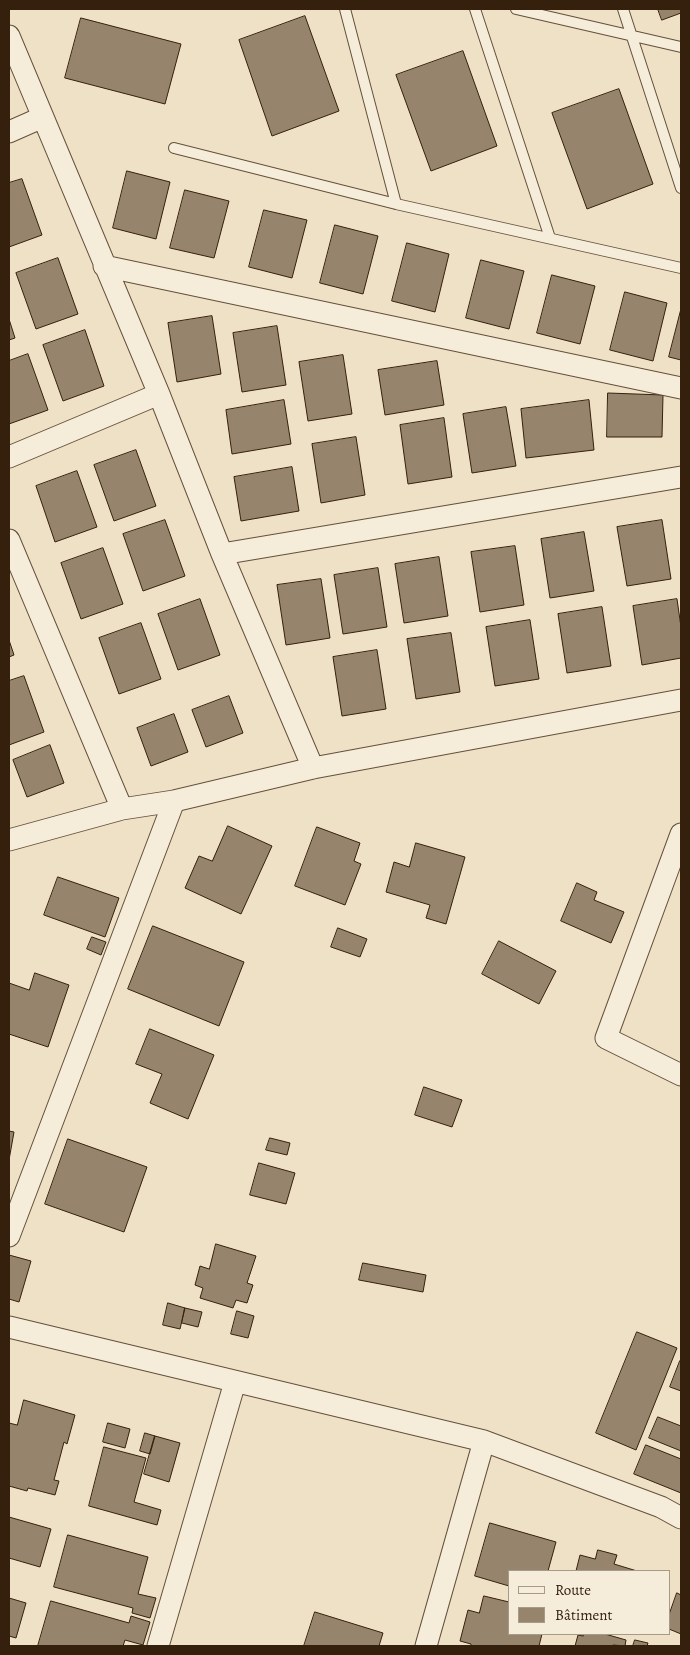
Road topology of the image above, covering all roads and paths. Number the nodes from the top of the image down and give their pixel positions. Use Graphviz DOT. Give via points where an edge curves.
graph roads {
  1 [pos="345,9"];
  2 [pos="476,9"];
  3 [pos="516,9"];
  4 [pos="623,9"];
  5 [pos="631,35"];
  6 [pos="9,36"];
  7 [pos="681,47"];
  8 [pos="43,118"];
  9 [pos="9,132"];
  10 [pos="174,148"];
  11 [pos="681,188"];
  12 [pos="396,204"];
  13 [pos="550,238"];
  14 [pos="104,266"];
  15 [pos="681,268"];
  16 [pos="681,388"];
  17 [pos="159,394"];
  18 [pos="9,457"];
  19 [pos="681,478"];
  20 [pos="9,540"];
  21 [pos="222,554"];
  22 [pos="681,700"];
  23 [pos="313,768"];
  24 [pos="174,801"];
  25 [pos="122,809"];
  26 [pos="681,834"];
  27 [pos="9,840"];
  28 [pos="681,1075"];
  29 [pos="9,1236"];
  30 [pos="9,1328"];
  31 [pos="235,1382"];
  32 [pos="484,1441"];
  33 [pos="681,1518"];
  34 [pos="158,1646"];
  35 [pos="426,1646"];
  1 -- 12 [label="lane"];
  2 -- 13 [label="lane"];
  3 -- 5 [label="lane"];
  4 -- 5 [label="lane"];
  5 -- 7 [label="lane"];
  5 -- 11 [label="lane"];
  6 -- 8 [label="street"];
  8 -- 9 [label="street"];
  8 -- 14 [label="street"];
  10 -- 12 [label="lane"];
  12 -- 13 [label="lane"];
  13 -- 15 [label="lane"];
  14 -- 16 [label="street"];
  14 -- 17 [label="street"];
  17 -- 18 [label="street"];
  17 -- 21 [label="street"];
  19 -- 21 [label="street"];
  20 -- 25 [label="street"];
  21 -- 23 [label="street"];
  22 -- 23 [label="street"];
  23 -- 24 [label="street"];
  24 -- 25 [label="street"];
  24 -- 29 [label="street"];
  25 -- 27 [label="street"];
  26 -- 28 [label="street" via="606,1038"];
  30 -- 31 [label="street"];
  31 -- 32 [label="street"];
  31 -- 34 [label="street"];
  32 -- 33 [label="street" via="661,1507"];
  32 -- 35 [label="street"];
}
